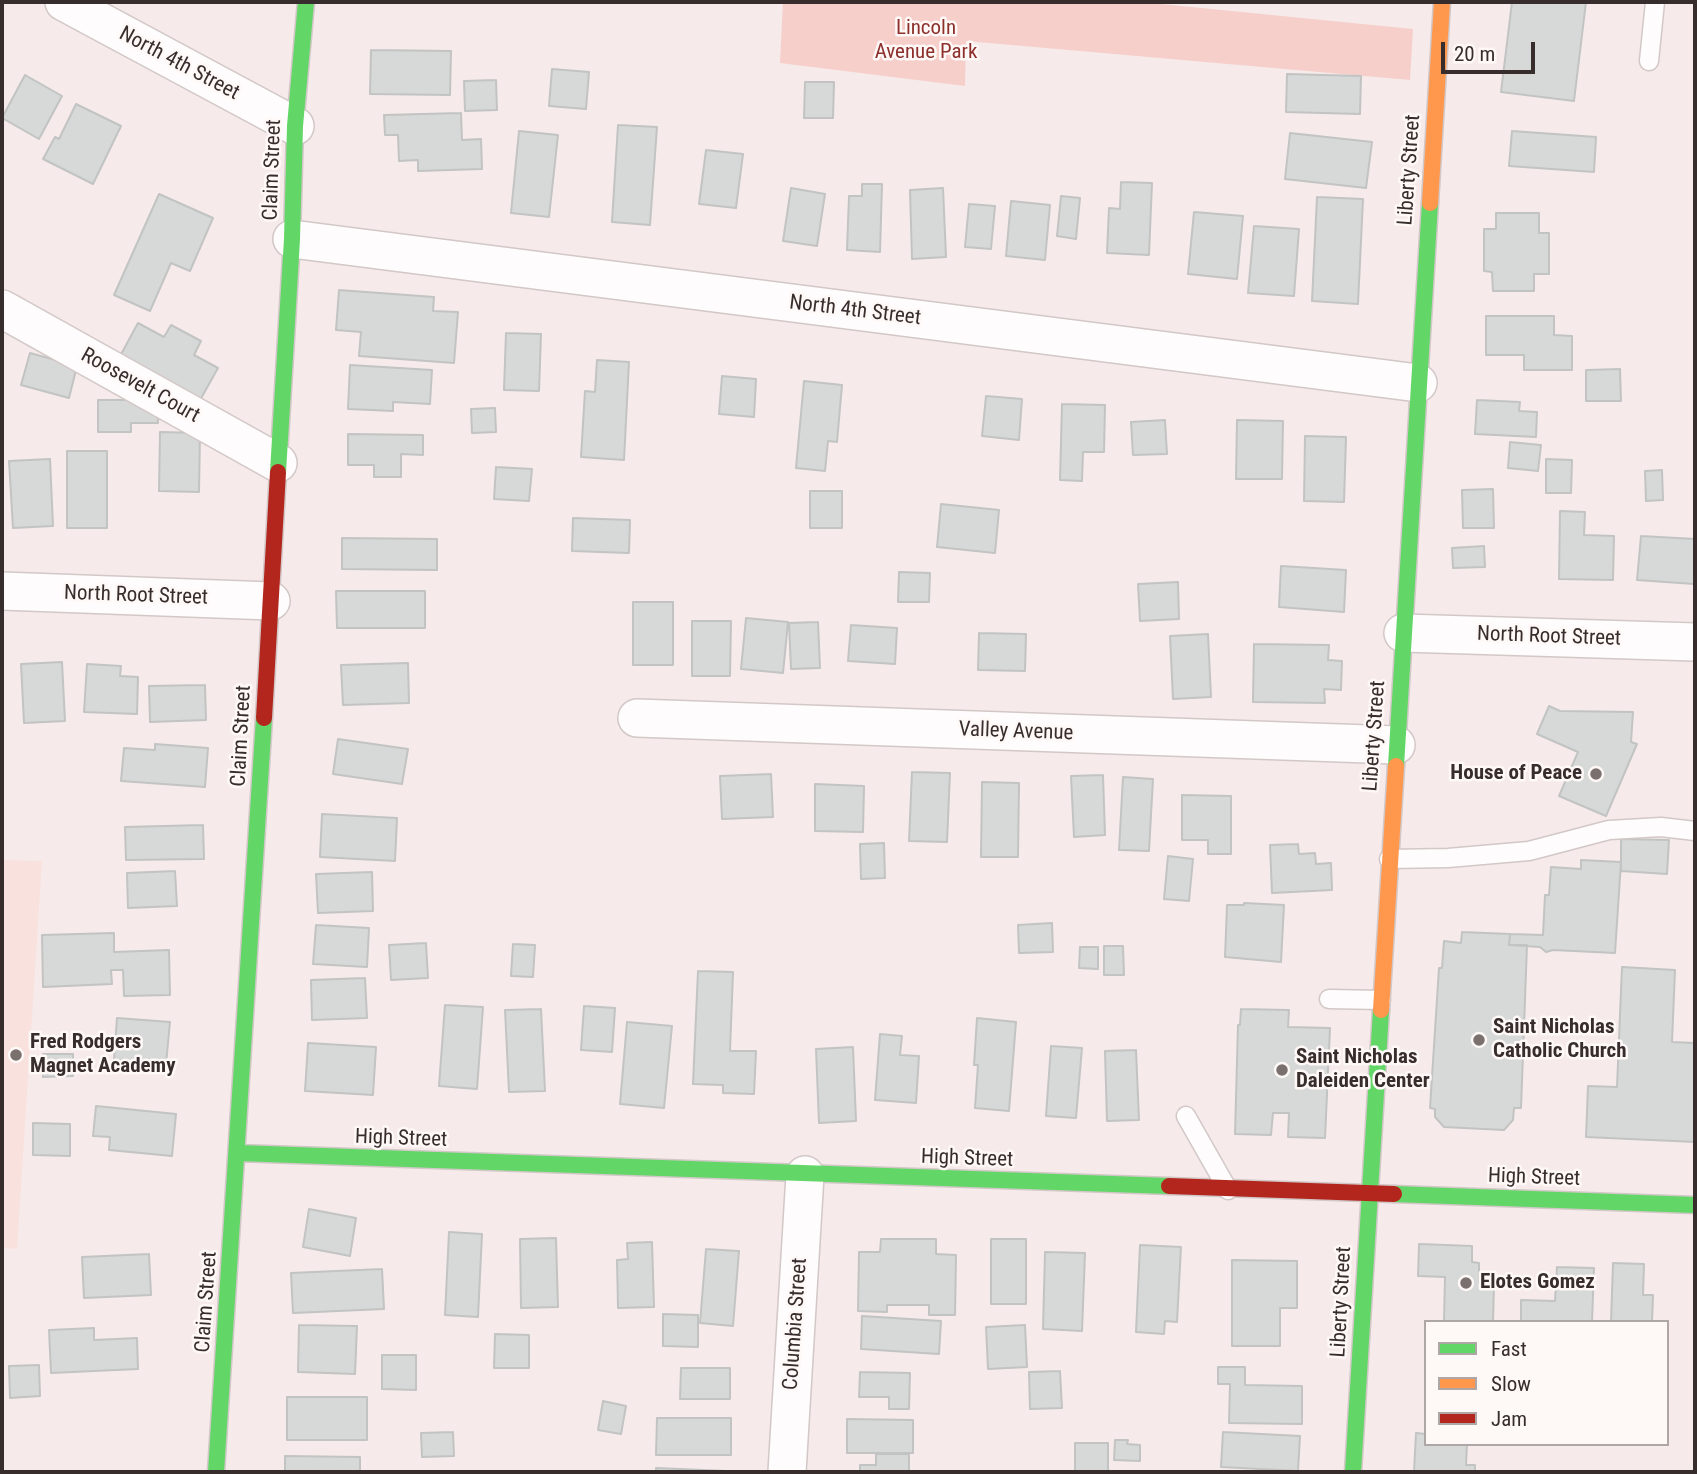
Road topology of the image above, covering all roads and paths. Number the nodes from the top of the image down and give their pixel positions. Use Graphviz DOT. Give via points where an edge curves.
graph roads {
  1 [pos="64,2"];
  2 [pos="306,2"];
  3 [pos="1442,2"];
  4 [pos="1655,2"];
  5 [pos="1650,61"];
  6 [pos="295,126"];
  7 [pos="292,239"];
  8 [pos="2,309"];
  9 [pos="1418,383"];
  10 [pos="278,463"];
  11 [pos="2,591"];
  12 [pos="271,601"];
  13 [pos="1403,633"];
  14 [pos="1695,642"];
  15 [pos="637,718"];
  16 [pos="1396,745"];
  17 [pos="1695,831"];
  18 [pos="1389,859"];
  19 [pos="1329,999"];
  20 [pos="1381,1000"];
  21 [pos="1186,1116"];
  22 [pos="238,1153"];
  23 [pos="805,1175"];
  24 [pos="1228,1190"];
  25 [pos="1370,1194"];
  26 [pos="1695,1205"];
  27 [pos="216,1472"];
  28 [pos="787,1472"];
  29 [pos="1353,1472"];
  1 -- 6 [label="street, North 4th Street"];
  2 -- 6 [label="street, Claim Street"];
  3 -- 9 [label="street, Liberty Street"];
  4 -- 5 [label="lane"];
  6 -- 7 [label="street, Claim Street"];
  7 -- 9 [label="street, North 4th Street"];
  7 -- 10 [label="street, Claim Street"];
  8 -- 10 [label="street, Roosevelt Court"];
  9 -- 13 [label="street, Liberty Street"];
  10 -- 12 [label="street, Claim Street"];
  11 -- 12 [label="street, North Root Street"];
  12 -- 22 [label="street, Claim Street"];
  13 -- 14 [label="street, North Root Street"];
  13 -- 16 [label="street, Liberty Street"];
  15 -- 16 [label="street, Valley Avenue"];
  16 -- 18 [label="street, Liberty Street"];
  17 -- 18 [label="lane" via="1661,827 1609,830 1528,851"];
  18 -- 20 [label="street, Liberty Street"];
  19 -- 20 [label="lane"];
  20 -- 25 [label="street, Liberty Street"];
  21 -- 24 [label="lane"];
  22 -- 23 [label="street, High Street"];
  22 -- 27 [label="street, Claim Street"];
  23 -- 24 [label="street, High Street"];
  23 -- 28 [label="street, Columbia Street"];
  24 -- 25 [label="street, High Street"];
  25 -- 26 [label="street, High Street"];
  25 -- 29 [label="street, Liberty Street"];
}
